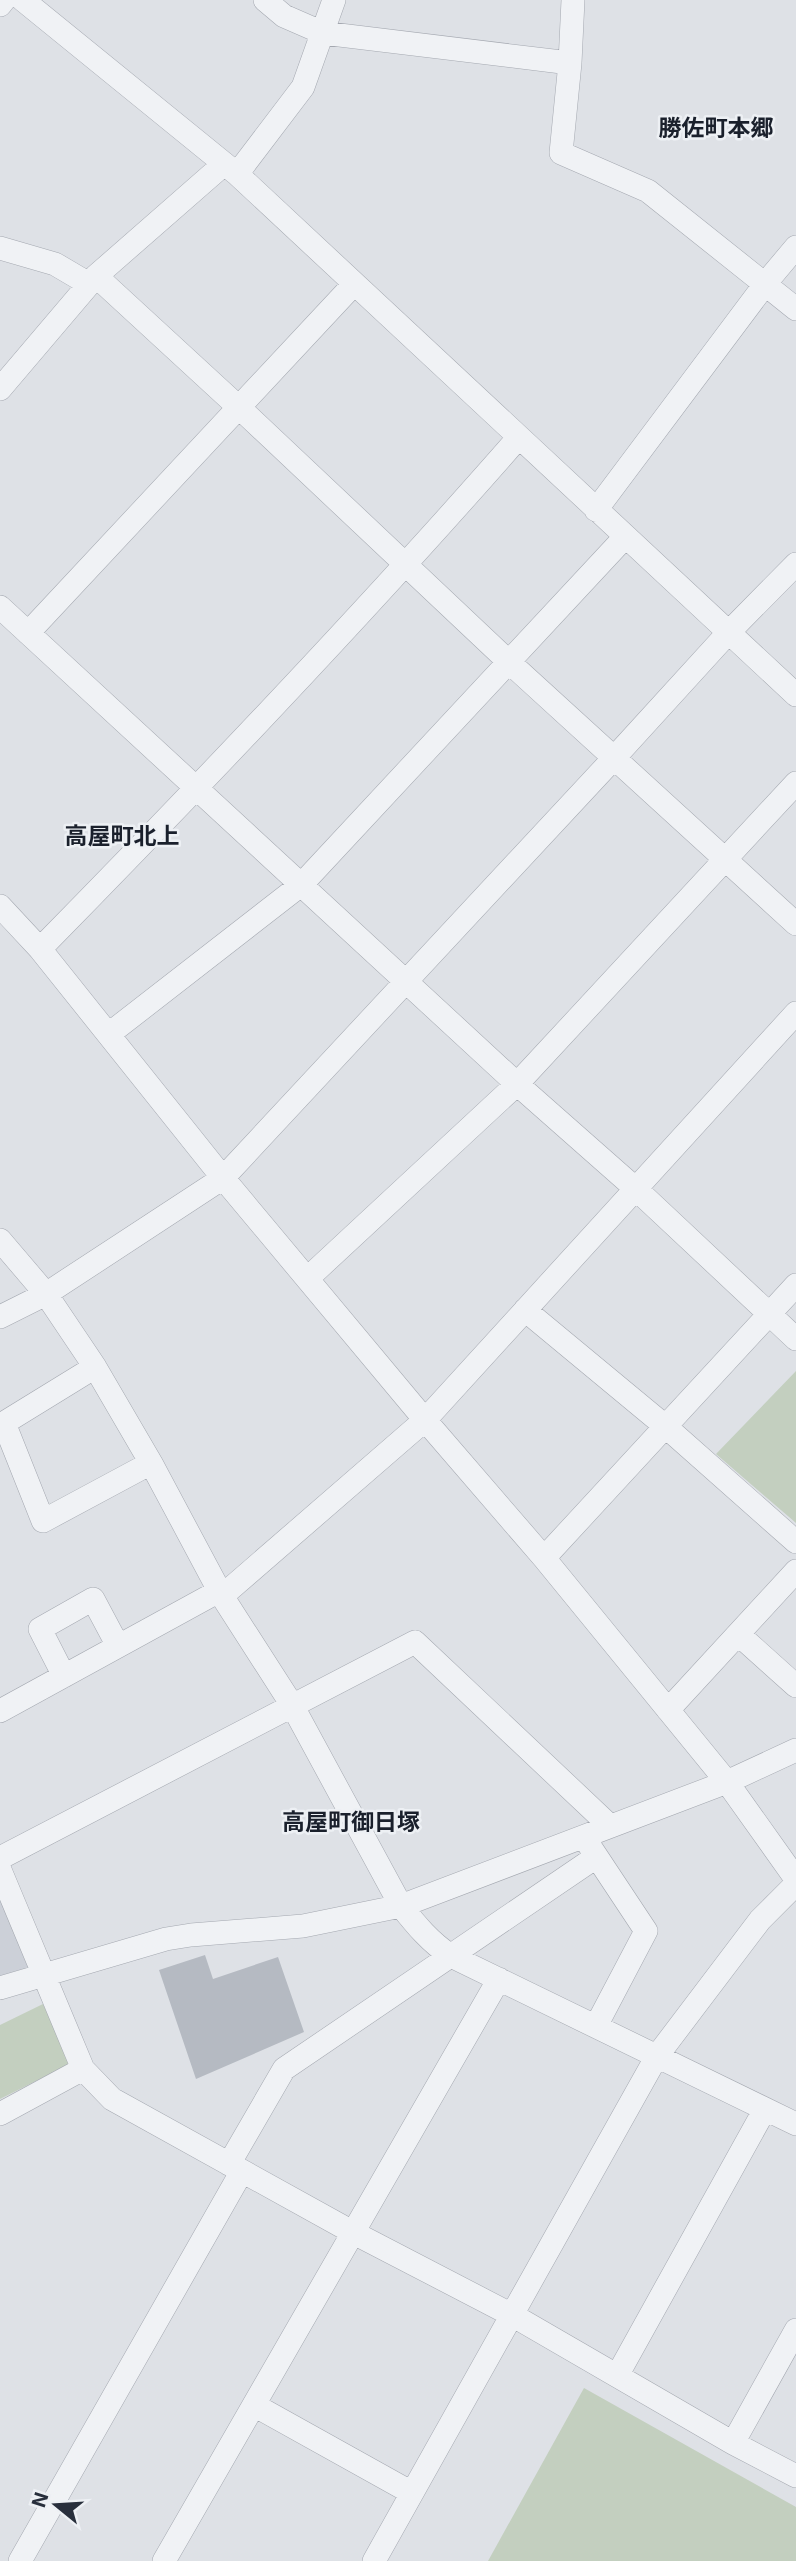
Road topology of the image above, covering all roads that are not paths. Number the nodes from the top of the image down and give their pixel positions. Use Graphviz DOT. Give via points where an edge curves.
graph roads {
  1 [pos="4,0"];
  2 [pos="23,0"];
  3 [pos="265,0"];
  4 [pos="334,0"];
  5 [pos="573,0"];
  6 [pos="0,5"];
  7 [pos="323,33"];
  8 [pos="570,63"];
  9 [pos="231,169"];
  10 [pos="796,247"];
  11 [pos="0,248"];
  12 [pos="92,280"];
  13 [pos="766,283"];
  14 [pos="354,284"];
  15 [pos="796,309"];
  16 [pos="0,389"];
  17 [pos="239,407"];
  18 [pos="519,437"];
  19 [pos="596,510"];
  20 [pos="625,537"];
  21 [pos="407,564"];
  22 [pos="796,564"];
  23 [pos="11,625"];
  24 [pos="728,633"];
  25 [pos="509,662"];
  26 [pos="796,695"];
  27 [pos="614,758"];
  28 [pos="796,783"];
  29 [pos="198,788"];
  30 [pos="726,858"];
  31 [pos="302,884"];
  32 [pos="0,906"];
  33 [pos="796,924"];
  34 [pos="40,949"];
  35 [pos="407,982"];
  36 [pos="796,1013"];
  37 [pos="109,1034"];
  38 [pos="517,1084"];
  39 [pos="223,1178"];
  40 [pos="636,1189"];
  41 [pos="0,1240"];
  42 [pos="308,1278"];
  43 [pos="796,1284"];
  44 [pos="46,1294"];
  45 [pos="525,1310"];
  46 [pos="769,1314"];
  47 [pos="0,1317"];
  48 [pos="796,1339"];
  49 [pos="95,1367"];
  50 [pos="425,1420"];
  51 [pos="665,1426"];
  52 [pos="151,1463"];
  53 [pos="796,1542"];
  54 [pos="544,1558"];
  55 [pos="796,1571"];
  56 [pos="220,1594"];
  57 [pos="738,1634"];
  58 [pos="118,1646"];
  59 [pos="64,1676"];
  60 [pos="796,1686"];
  61 [pos="292,1705"];
  62 [pos="668,1710"];
  63 [pos="0,1711"];
  64 [pos="796,1750"];
  65 [pos="727,1782"];
  66 [pos="610,1826"];
  67 [pos="583,1837"];
  68 [pos="596,1857"];
  69 [pos="0,1858"];
  70 [pos="0,1871"];
  71 [pos="796,1879"];
  72 [pos="796,1884"];
  73 [pos="401,1906"];
  74 [pos="451,1956"];
  75 [pos="44,1974"];
  76 [pos="499,1979"];
  77 [pos="0,1988"];
  78 [pos="596,2026"];
  79 [pos="657,2056"];
  80 [pos="83,2069"];
  81 [pos="765,2109"];
  82 [pos="0,2113"];
  83 [pos="796,2124"];
  84 [pos="235,2167"];
  85 [pos="354,2232"];
  86 [pos="512,2315"];
  87 [pos="796,2330"];
  88 [pos="618,2374"];
  89 [pos="254,2405"];
  90 [pos="733,2443"];
  91 [pos="796,2476"];
  92 [pos="412,2493"];
  93 [pos="20,2561"];
  94 [pos="164,2561"];
  95 [pos="374,2561"];
  1 -- 6 [label="street"];
  2 -- 9 [label="street"];
  3 -- 7 [label="street" via="285,16"];
  4 -- 7 [label="street"];
  5 -- 8 [label="street"];
  7 -- 8 [label="street"];
  7 -- 9 [label="street" via="303,88"];
  8 -- 13 [label="street" via="561,153 648,191"];
  9 -- 12 [label="street"];
  9 -- 14 [label="street"];
  10 -- 13 [label="street"];
  11 -- 12 [label="street" via="32,255"];
  12 -- 16 [label="street"];
  12 -- 17 [label="street"];
  13 -- 15 [label="street"];
  13 -- 19 [label="street"];
  14 -- 17 [label="street"];
  14 -- 18 [label="street"];
  17 -- 21 [label="street"];
  17 -- 23 [label="street"];
  18 -- 19 [label="street"];
  18 -- 21 [label="street"];
  19 -- 20 [label="street"];
  20 -- 24 [label="street"];
  20 -- 25 [label="street"];
  21 -- 25 [label="street"];
  21 -- 29 [label="street"];
  22 -- 24 [label="street"];
  23 -- 29 [label="street"];
  24 -- 26 [label="street"];
  24 -- 27 [label="street"];
  25 -- 27 [label="street"];
  25 -- 31 [label="street"];
  27 -- 30 [label="street"];
  27 -- 35 [label="street"];
  28 -- 30 [label="street"];
  29 -- 31 [label="street"];
  29 -- 34 [label="street"];
  30 -- 33 [label="street"];
  30 -- 38 [label="street"];
  31 -- 35 [label="street"];
  31 -- 37 [label="street"];
  32 -- 34 [label="street"];
  34 -- 37 [label="street"];
  35 -- 38 [label="street"];
  35 -- 39 [label="street"];
  36 -- 40 [label="street"];
  37 -- 39 [label="street"];
  38 -- 40 [label="street"];
  38 -- 42 [label="street"];
  39 -- 42 [label="street"];
  39 -- 44 [label="street"];
  40 -- 45 [label="street"];
  40 -- 46 [label="street"];
  41 -- 44 [label="street"];
  42 -- 50 [label="street"];
  43 -- 46 [label="street"];
  44 -- 47 [label="street"];
  44 -- 49 [label="street"];
  45 -- 50 [label="street"];
  45 -- 51 [label="street"];
  46 -- 48 [label="street"];
  46 -- 51 [label="street"];
  49 -- 52 [label="street"];
  49 -- 52 [label="street" via="4,1423 43,1521"];
  50 -- 54 [label="street"];
  50 -- 56 [label="street"];
  51 -- 53 [label="street"];
  51 -- 54 [label="street"];
  52 -- 56 [label="street"];
  54 -- 62 [label="street"];
  55 -- 57 [label="street"];
  56 -- 58 [label="street"];
  56 -- 61 [label="street"];
  57 -- 60 [label="street"];
  57 -- 62 [label="street"];
  58 -- 59 [label="street"];
  58 -- 59 [label="street" via="93,1599 40,1629"];
  59 -- 63 [label="street"];
  61 -- 66 [label="street" via="415,1642"];
  61 -- 69 [label="street"];
  61 -- 73 [label="street"];
  62 -- 65 [label="street"];
  64 -- 65 [label="street"];
  65 -- 66 [label="street"];
  65 -- 71 [label="street"];
  66 -- 67 [label="street"];
  67 -- 68 [label="street"];
  67 -- 73 [label="street"];
  68 -- 74 [label="street"];
  68 -- 78 [label="street" via="646,1931"];
  70 -- 75 [label="street"];
  72 -- 79 [label="street" via="737,1948"];
  73 -- 74 [label="street" via="435,1945"];
  73 -- 75 [label="street" via="303,1927 191,1935"];
  74 -- 76 [label="street"];
  74 -- 84 [label="street" via="284,2069"];
  75 -- 77 [label="street"];
  75 -- 80 [label="street"];
  76 -- 78 [label="street"];
  76 -- 85 [label="street"];
  78 -- 79 [label="street"];
  79 -- 81 [label="street"];
  79 -- 86 [label="street"];
  80 -- 82 [label="street"];
  80 -- 84 [label="street" via="112,2099"];
  81 -- 83 [label="street"];
  81 -- 88 [label="street"];
  84 -- 85 [label="street"];
  84 -- 93 [label="street"];
  85 -- 86 [label="street"];
  85 -- 89 [label="street"];
  86 -- 88 [label="street"];
  86 -- 92 [label="street"];
  87 -- 90 [label="street"];
  88 -- 90 [label="street"];
  89 -- 92 [label="street"];
  89 -- 94 [label="street"];
  90 -- 91 [label="street"];
  92 -- 95 [label="street"];
}
